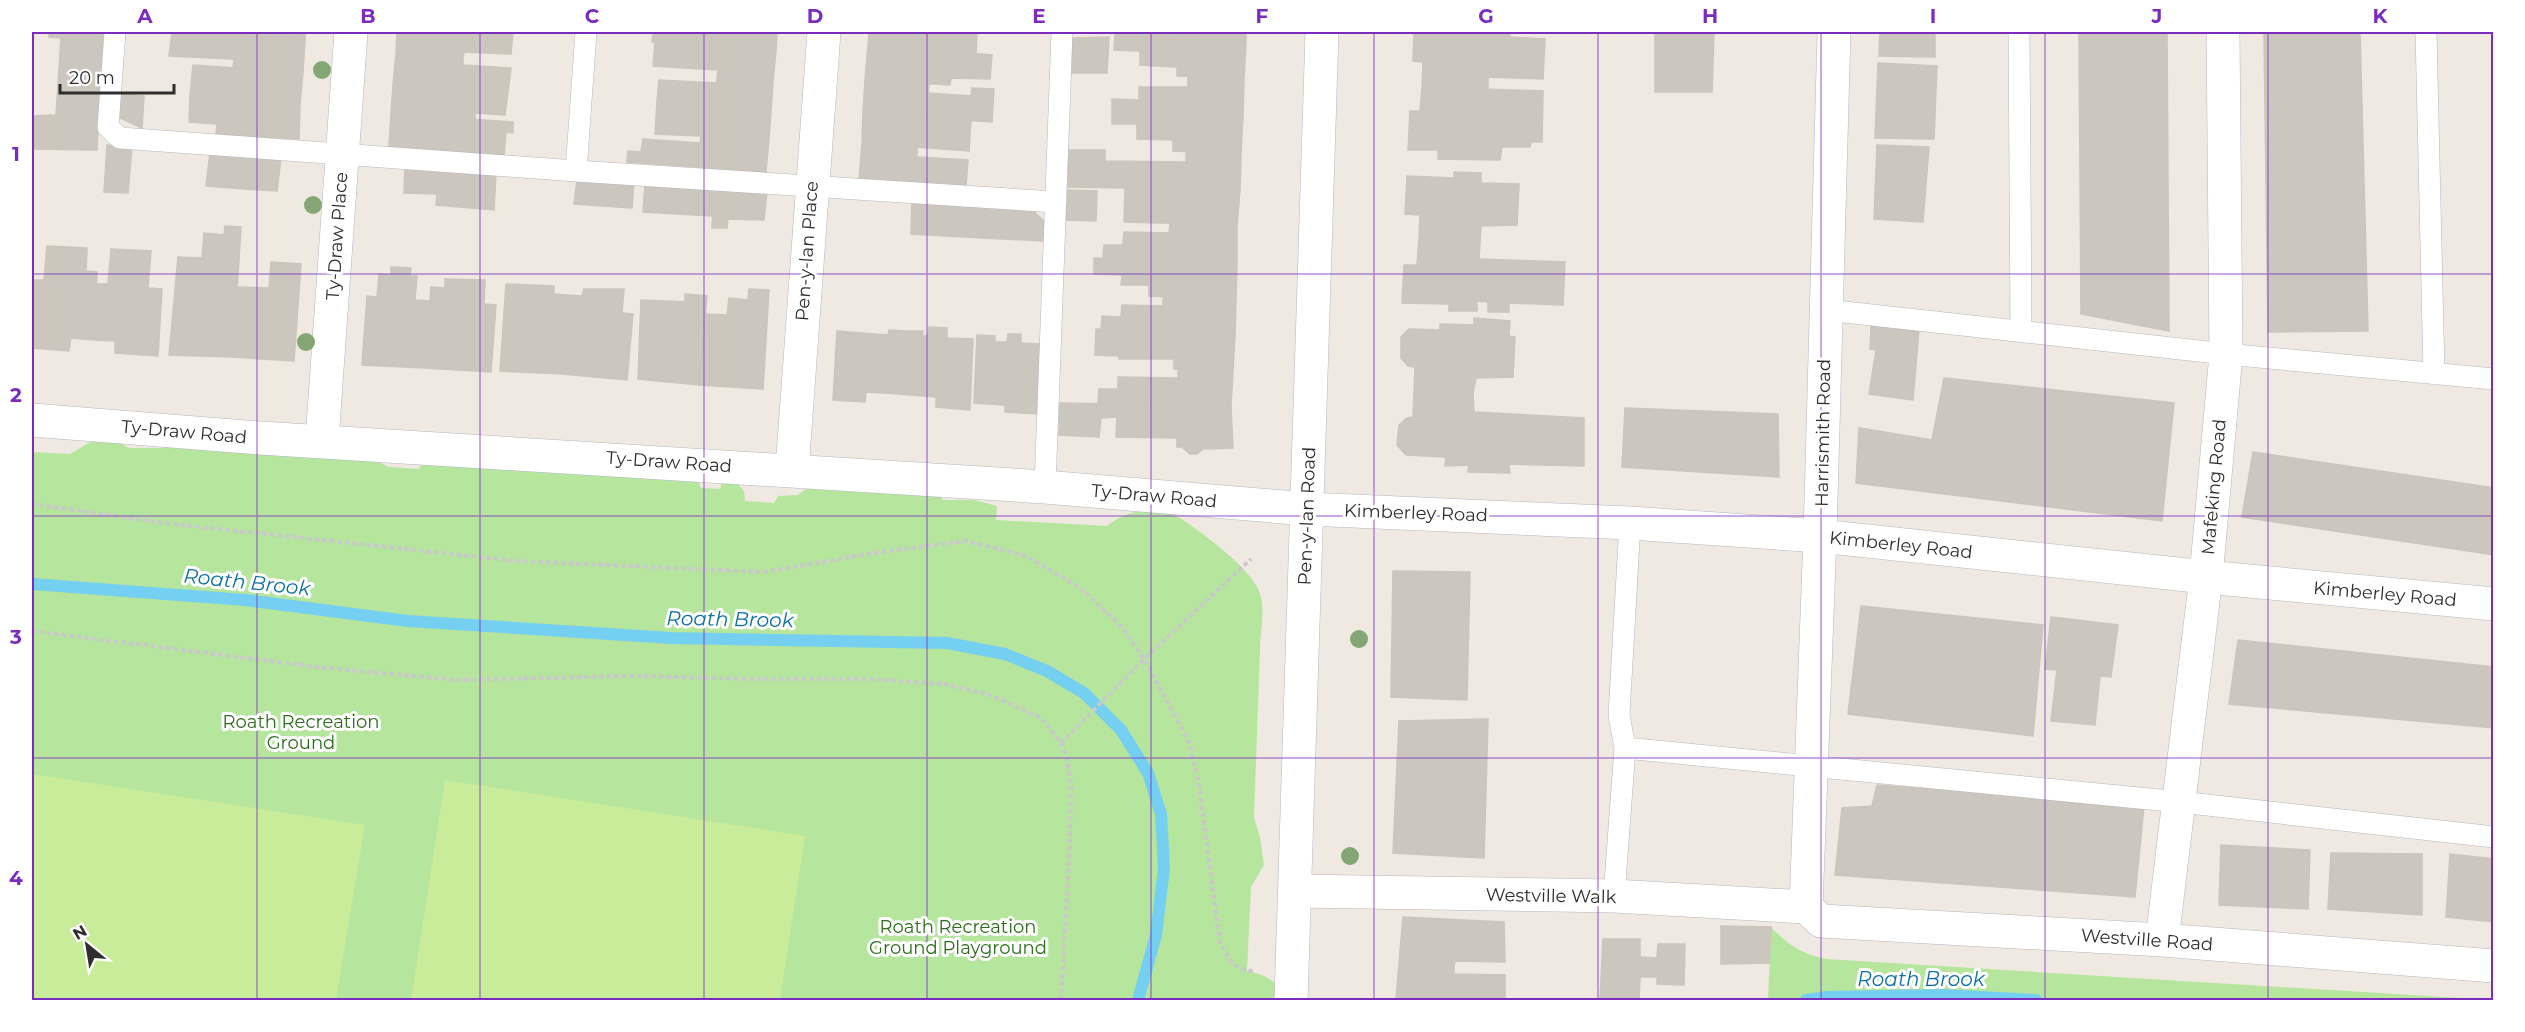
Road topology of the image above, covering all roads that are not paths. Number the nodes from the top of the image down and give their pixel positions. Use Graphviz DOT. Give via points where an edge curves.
graph roads {
  1 [pos="115,32"];
  2 [pos="351,32"];
  3 [pos="586,32"];
  4 [pos="824,32"];
  5 [pos="1062,32"];
  6 [pos="1322,32"];
  7 [pos="1834,32"];
  8 [pos="2019,32"];
  9 [pos="2223,32"];
  10 [pos="2426,32"];
  11 [pos="343,153"];
  12 [pos="576,171"];
  13 [pos="812,185"];
  14 [pos="1056,202"];
  15 [pos="1826,310"];
  16 [pos="2021,330"];
  17 [pos="2226,354"];
  18 [pos="2434,374"];
  19 [pos="2493,379"];
  20 [pos="32,420"];
  21 [pos="322,441"];
  22 [pos="792,470"];
  23 [pos="1045,487"];
  24 [pos="1307,508"];
  25 [pos="1630,523"];
  26 [pos="1820,536"];
  27 [pos="2206,577"];
  28 [pos="2493,604"];
  29 [pos="1625,748"];
  30 [pos="1812,765"];
  31 [pos="2180,802"];
  32 [pos="2493,837"];
  33 [pos="1295,891"];
  34 [pos="1614,896"];
  35 [pos="1806,907"];
  36 [pos="2162,940"];
  37 [pos="2493,966"];
  38 [pos="1292,1000"];
  1 -- 11 [label="lane" via="108,127 120,138"];
  2 -- 11 [label="street, Ty-Draw Place"];
  3 -- 12 [label="lane"];
  4 -- 13 [label="street, Pen-y-lan Place"];
  5 -- 14 [label="lane"];
  6 -- 24 [label="street, Pen-y-lan Road"];
  7 -- 15 [label="street, Harrismith Road"];
  8 -- 16 [label="lane"];
  9 -- 17 [label="street, Mafeking Road"];
  10 -- 18 [label="lane"];
  11 -- 12 [label="lane"];
  11 -- 21 [label="street, Ty-Draw Place"];
  12 -- 13 [label="lane"];
  13 -- 14 [label="lane"];
  13 -- 22 [label="street, Pen-y-lan Place"];
  14 -- 23 [label="lane"];
  15 -- 16 [label="lane"];
  15 -- 26 [label="street, Harrismith Road"];
  16 -- 17 [label="lane"];
  17 -- 18 [label="lane"];
  17 -- 27 [label="street, Mafeking Road"];
  18 -- 19 [label="lane"];
  20 -- 21 [label="street, Ty-Draw Road"];
  21 -- 22 [label="street, Ty-Draw Road"];
  22 -- 23 [label="street, Ty-Draw Road"];
  23 -- 24 [label="street, Ty-Draw Road"];
  24 -- 25 [label="street, Kimberley Road"];
  24 -- 33 [label="street, Pen-y-lan Road"];
  25 -- 26 [label="street, Kimberley Road"];
  25 -- 29 [label="lane" via="1619,715"];
  26 -- 27 [label="street, Kimberley Road"];
  26 -- 30 [label="street, Harrismith Road"];
  27 -- 28 [label="street, Kimberley Road"];
  27 -- 31 [label="street, Mafeking Road"];
  29 -- 30 [label="lane"];
  29 -- 34 [label="lane"];
  30 -- 31 [label="lane"];
  30 -- 35 [label="street, Harrismith Road"];
  31 -- 32 [label="lane"];
  31 -- 36 [label="street, Mafeking Road"];
  33 -- 34 [label="street, Westville Walk"];
  33 -- 38 [label="street, Pen-y-lan Road"];
  34 -- 35 [label="street, Westville Walk"];
  35 -- 36 [label="street, Westville Road" via="1821,921"];
  36 -- 37 [label="street, Westville Road"];
}
